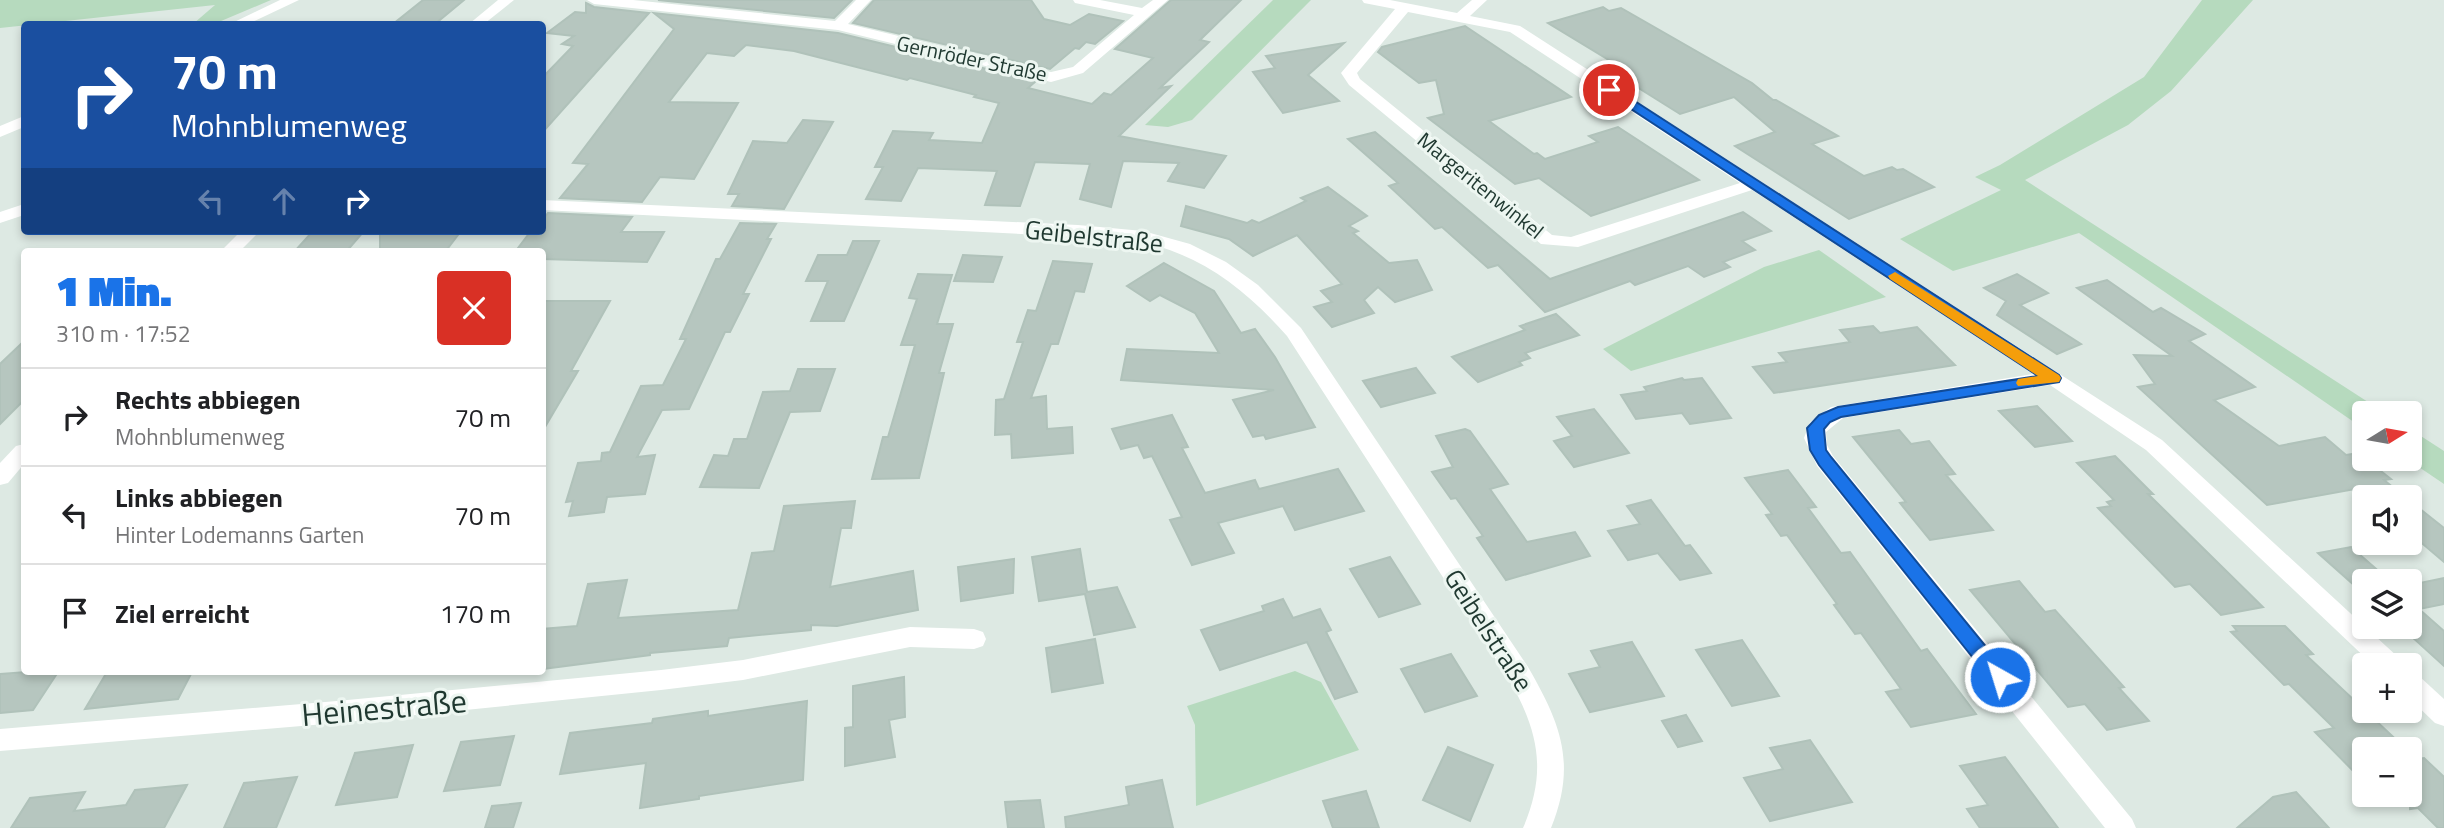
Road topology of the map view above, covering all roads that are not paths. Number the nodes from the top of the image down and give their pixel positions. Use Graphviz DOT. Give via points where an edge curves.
graph roads {
  1 [pos="292,0"];
  2 [pos="507,0"];
  3 [pos="594,0"];
  4 [pos="864,0"];
  5 [pos="1080,0"];
  6 [pos="1160,0"];
  7 [pos="1369,0"];
  8 [pos="1480,0"];
  9 [pos="1405,7"];
  10 [pos="1144,13"];
  11 [pos="1461,17"];
  12 [pos="244,21"];
  13 [pos="480,21"];
  14 [pos="838,26"];
  15 [pos="21,122"];
  16 [pos="0,132"];
  17 [pos="1754,184"];
  18 [pos="546,205"];
  19 [pos="21,210"];
  20 [pos="0,218"];
  21 [pos="247,235"];
  22 [pos="233,248"];
  23 [pos="2053,378"];
  24 [pos="21,454"];
  25 [pos="0,477"];
  26 [pos="974,639"];
  27 [pos="2377,653"];
  28 [pos="2422,694"];
  29 [pos="2444,715"];
  30 [pos="0,740"];
  31 [pos="1537,828"];
  32 [pos="2122,828"];
  1 -- 12 [label="street"];
  2 -- 13 [label="street"];
  3 -- 14 [label="street, Gernröder Straße"];
  4 -- 14 [label="street"];
  5 -- 10 [label="street"];
  6 -- 10 [label="street, Gernröder Straße"];
  7 -- 9 [label="street"];
  8 -- 11 [label="street"];
  9 -- 11 [label="street"];
  9 -- 17 [label="street, Margeritenwinkel" via="1349,73 1354,82 1547,240 1572,243"];
  10 -- 14 [label="street, Gernröder Straße" via="1078,70 1051,77"];
  11 -- 17 [label="street" via="1516,29"];
  15 -- 16 [label="street"];
  17 -- 23 [label="street"];
  18 -- 31 [label="street, Geibelstraße" via="1078,230 1163,241 1198,254 1242,280 1270,303 1294,332 1541,713 1549,748 1549,799"];
  19 -- 20 [label="street"];
  21 -- 22 [label="street"];
  23 -- 27 [label="street" via="2154,445"];
  23 -- 32 [label="street" via="1838,412 1824,418 1815,428 1814,438 1825,461"];
  24 -- 25 [label="street"];
  26 -- 30 [label="street, Heinestraße" via="910,637 743,670 648,681"];
  28 -- 29 [label="street"];
}
